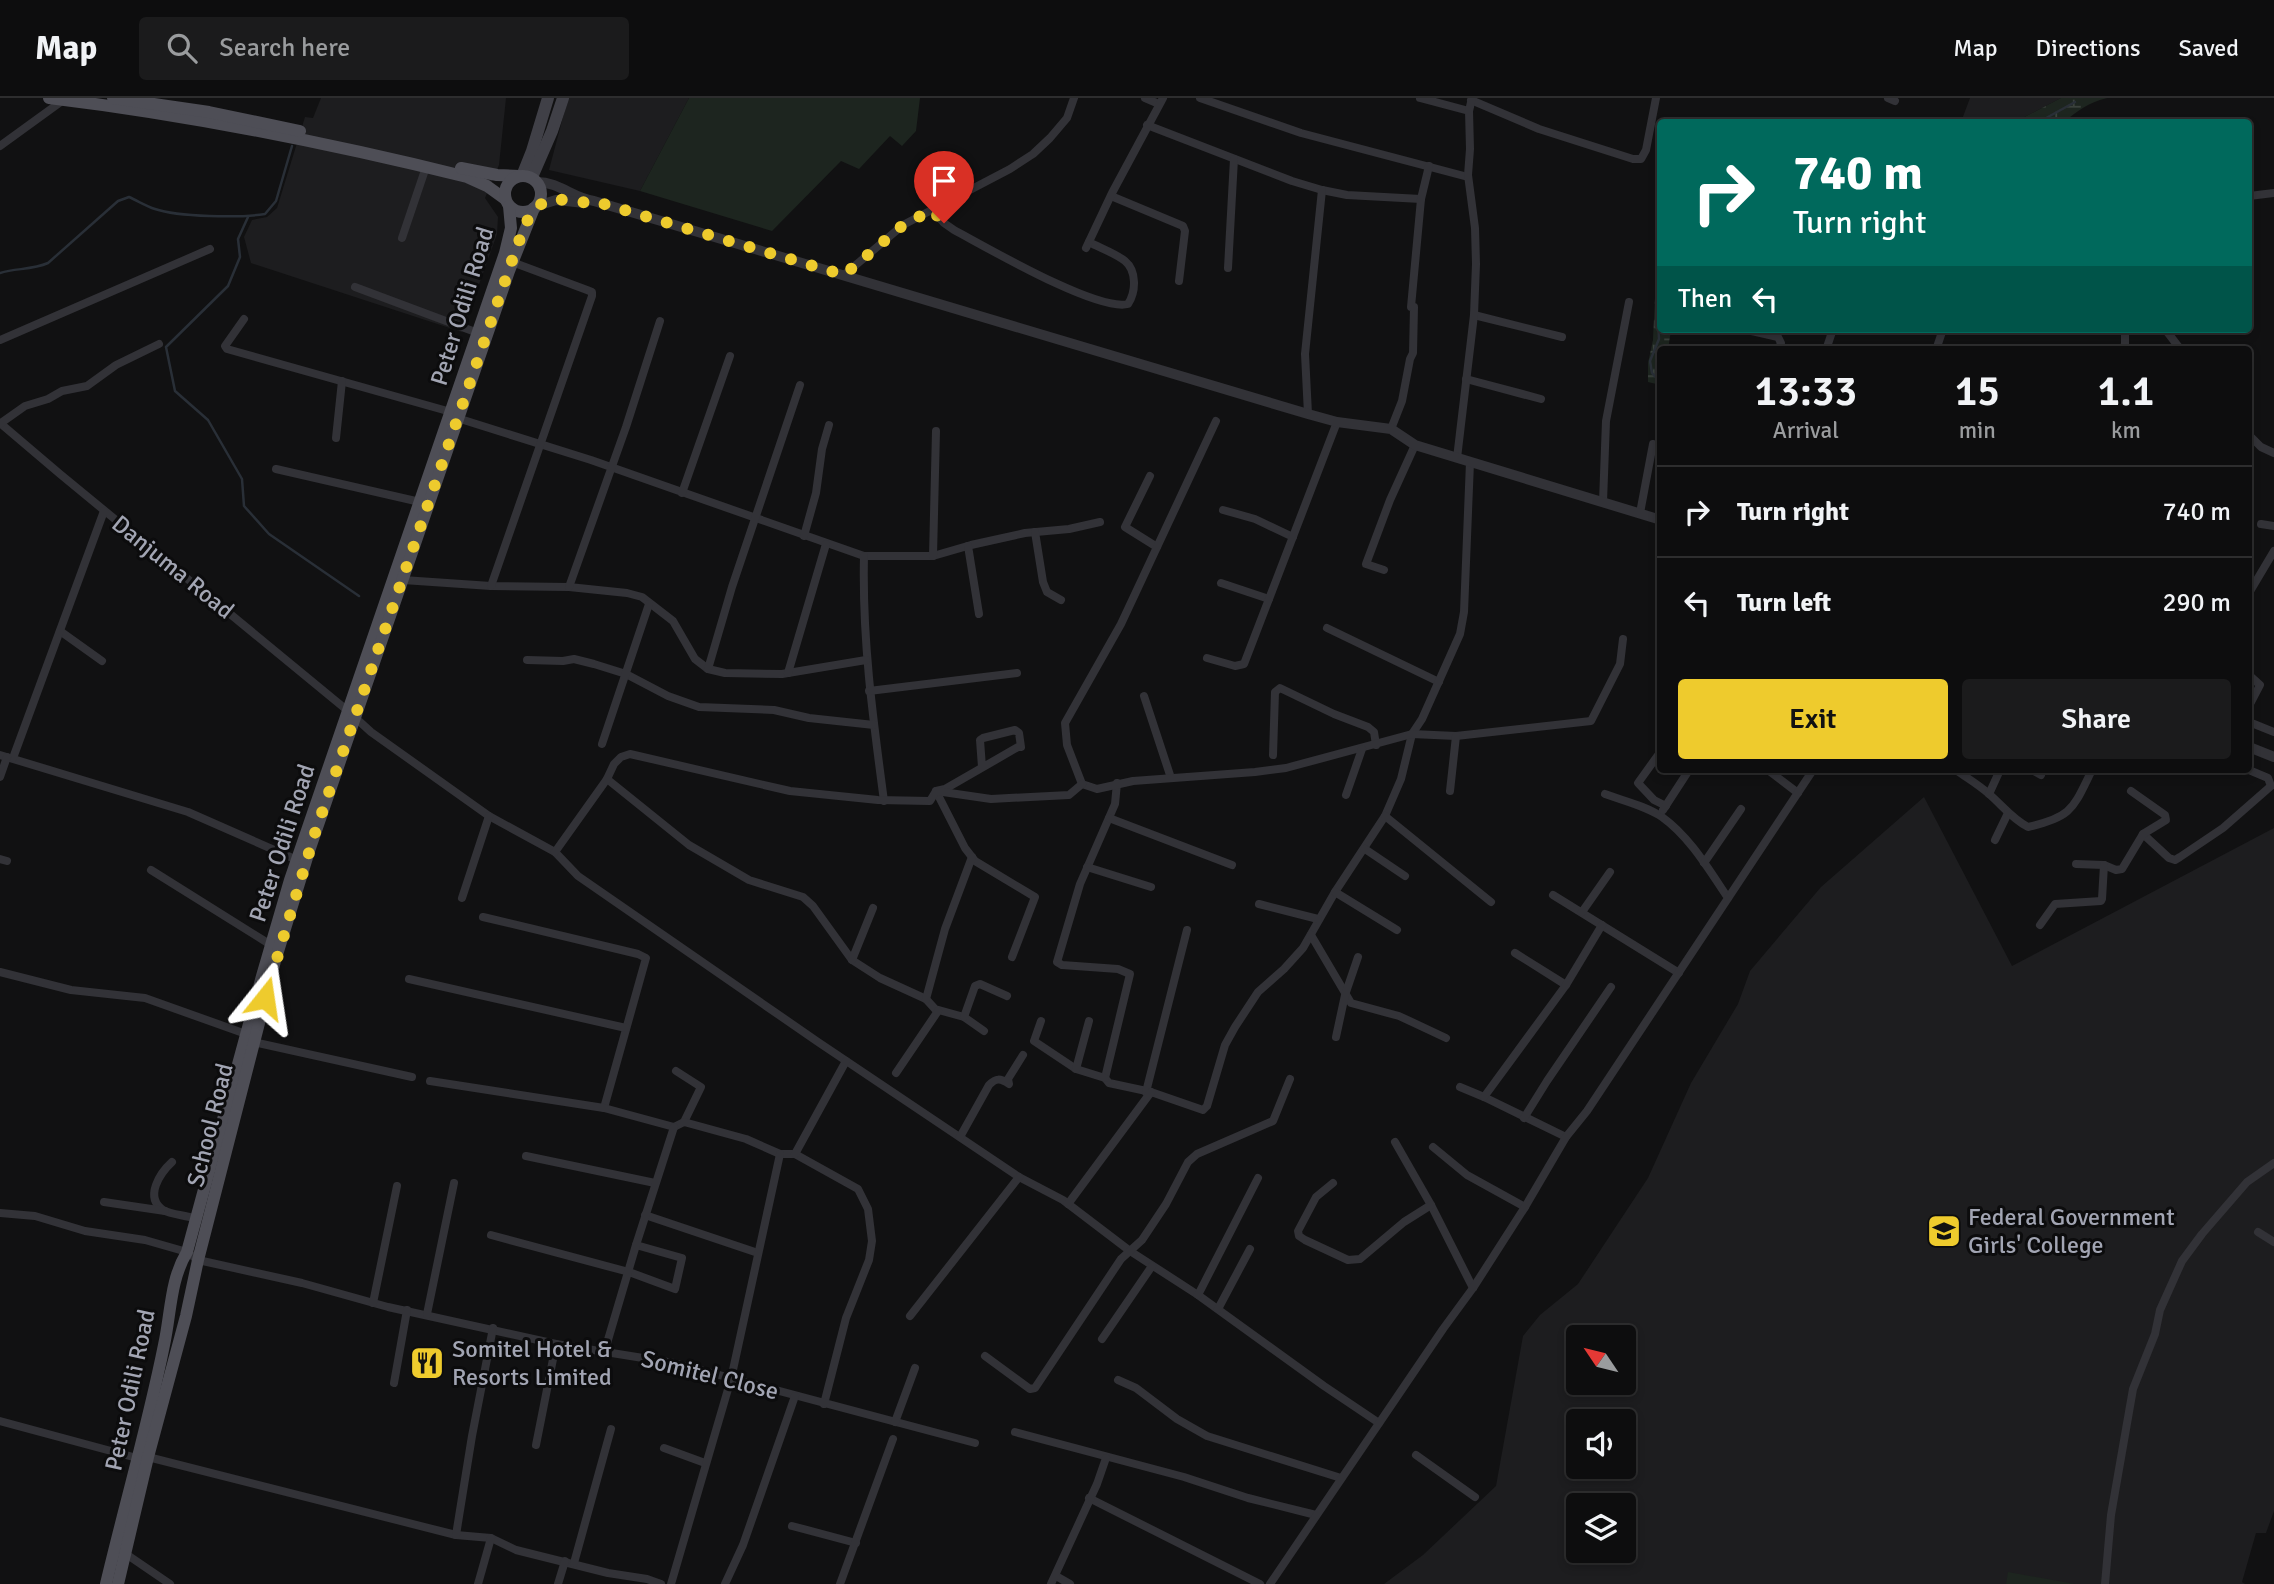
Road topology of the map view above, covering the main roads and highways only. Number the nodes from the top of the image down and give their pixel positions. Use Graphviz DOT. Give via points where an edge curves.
graph roads {
  1 [pos="49,98"];
  2 [pos="113,98"];
  3 [pos="548,98"];
  4 [pos="563,98"];
  5 [pos="64,99"];
  6 [pos="527,178"];
  7 [pos="507,203"];
  8 [pos="536,207"];
  9 [pos="453,415"];
  10 [pos="352,714"];
  11 [pos="249,1038"];
  12 [pos="192,1256"];
  13 [pos="142,1458"];
  14 [pos="106,1584"];
  15 [pos="118,1584"];
  1 -- 5 [label="main road, Peter Odili Road"];
  2 -- 6 [label="main road" via="257,122 484,174"];
  3 -- 6 [label="main road"];
  4 -- 6 [label="main road" via="552,131"];
  5 -- 7 [label="main road, Peter Odili Road" via="305,140 426,167 479,181"];
  6 -- 7 [label="main road" via="510,181"];
  6 -- 8 [label="main road" via="541,194"];
  7 -- 8 [label="main road" via="521,212"];
  7 -- 9 [label="main road, Peter Odili Road" via="509,239"];
  8 -- 9 [label="main road, School Road"];
  9 -- 10 [label="main road, Peter Odili Road"];
  9 -- 10 [label="main road, School Road" via="402,580"];
  10 -- 11 [label="main road, School Road"];
  10 -- 11 [label="main road, Peter Odili Road" via="297,860"];
  11 -- 12 [label="main road, School Road"];
  11 -- 12 [label="main road, Peter Odili Road" via="196,1219"];
  12 -- 13 [label="main road, School Road" via="186,1317"];
  12 -- 13 [label="main road, Peter Odili Road" via="178,1266"];
  13 -- 14 [label="main road, Peter Odili Road"];
  13 -- 15 [label="main road, School Road"];
}
